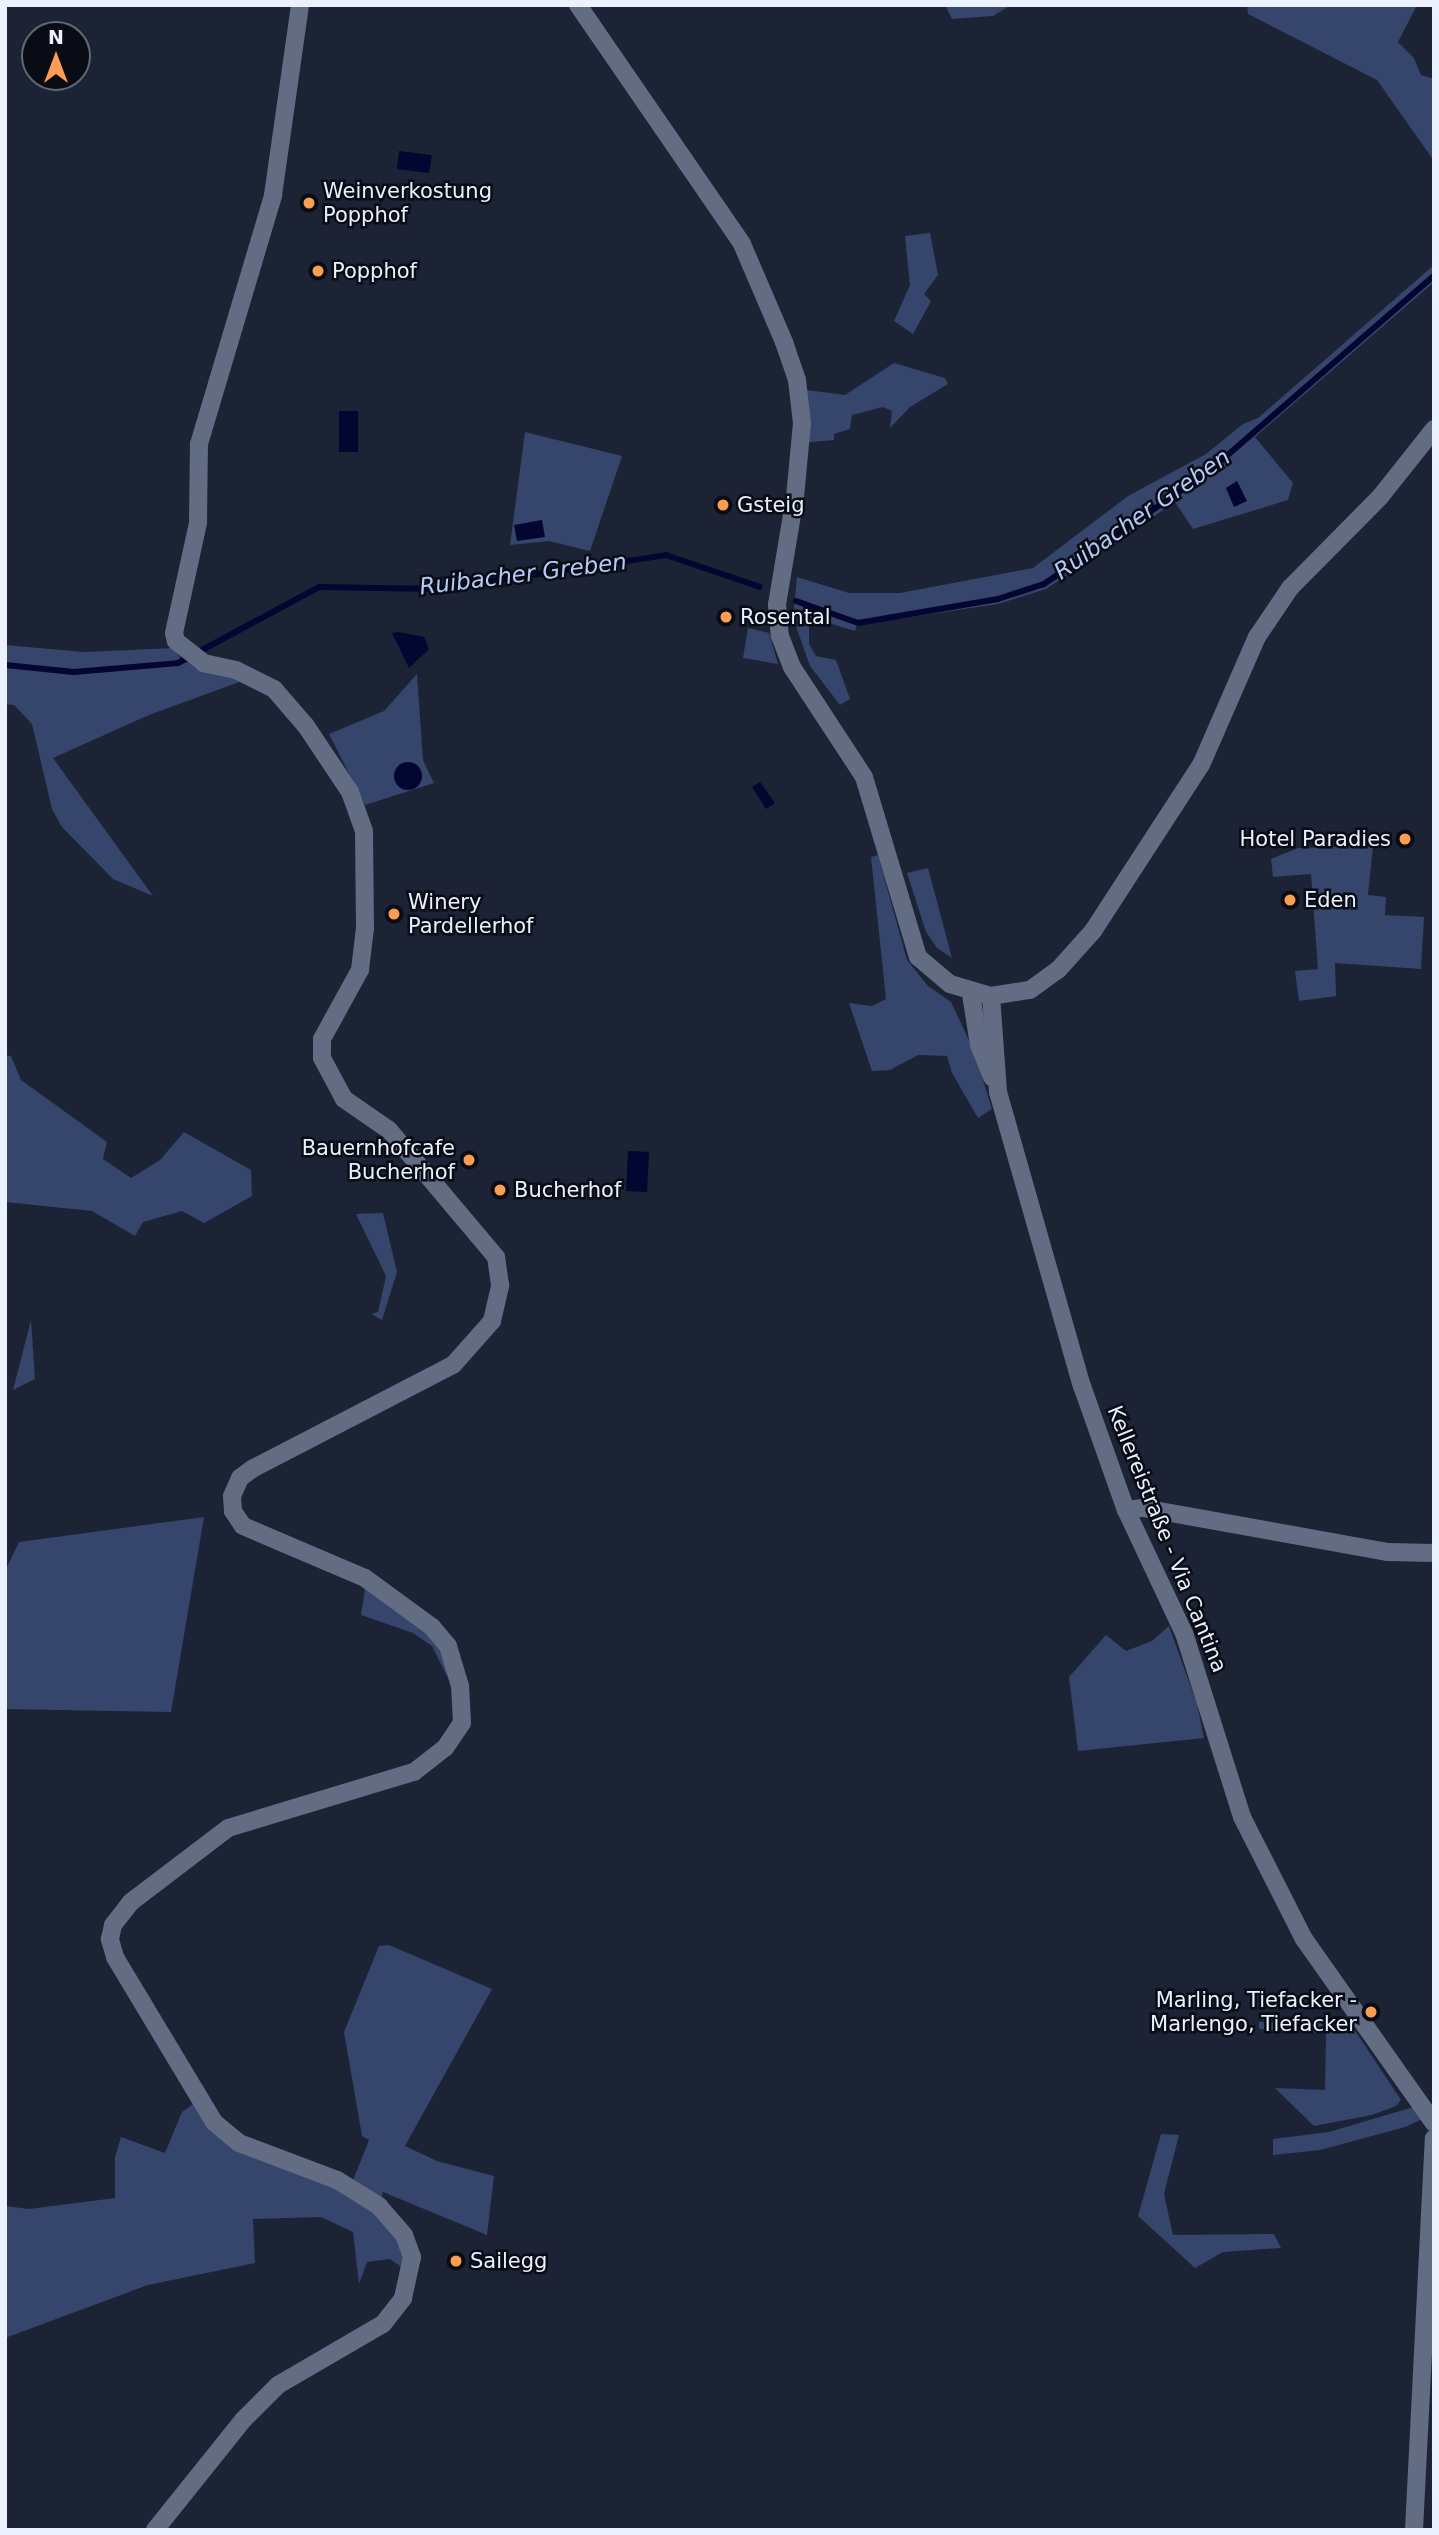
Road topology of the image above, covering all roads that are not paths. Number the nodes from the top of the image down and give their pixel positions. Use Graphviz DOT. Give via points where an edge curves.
graph roads {
  1 [pos="300,5"];
  2 [pos="578,5"];
  3 [pos="1434,429"];
  4 [pos="971,994"];
  5 [pos="991,996"];
  6 [pos="998,1091"];
  7 [pos="1126,1510"];
  8 [pos="1434,1553"];
  9 [pos="1434,2123"];
  10 [pos="1434,2139"];
  11 [pos="155,2530"];
  12 [pos="1415,2530"];
  1 -- 11 [label="street" via="273,195 200,443 198,523 174,633 186,650 204,663 236,670 274,689 306,726 350,792 364,831 365,928 360,970 323,1039 322,1058 344,1099 389,1130 496,1257 500,1285 492,1321 453,1365 252,1469 240,1478 232,1496 233,1511 243,1526 365,1578 432,1627 448,1646 460,1686 462,1723 431,1763 414,1772 228,1828 131,1902 113,1925 110,1939 115,1957 215,2122 239,2143 337,2180 379,2206 404,2235 412,2257 403,2298 383,2324 278,2385 244,2418"];
  2 -- 4 [label="street" via="741,244 784,342 797,380 802,423 777,604 780,636 792,667 864,776 918,957 935,975"];
  3 -- 5 [label="street" via="1380,497 1290,588 1257,637 1201,765 1093,931 1058,970 1030,990"];
  4 -- 5 [label="street"];
  4 -- 6 [label="street, Kellereistraße - Via Cantina" via="979,1045"];
  5 -- 6 [label="street, Kellereistraße - Via Cantina"];
  6 -- 7 [label="street, Kellereistraße - Via Cantina" via="1082,1386"];
  7 -- 8 [label="street" via="1143,1508 1388,1552"];
  7 -- 9 [label="street, Kellereistraße - Via Cantina" via="1184,1633 1242,1817 1279,1895 1304,1939"];
  10 -- 12 [label="street"];
}
